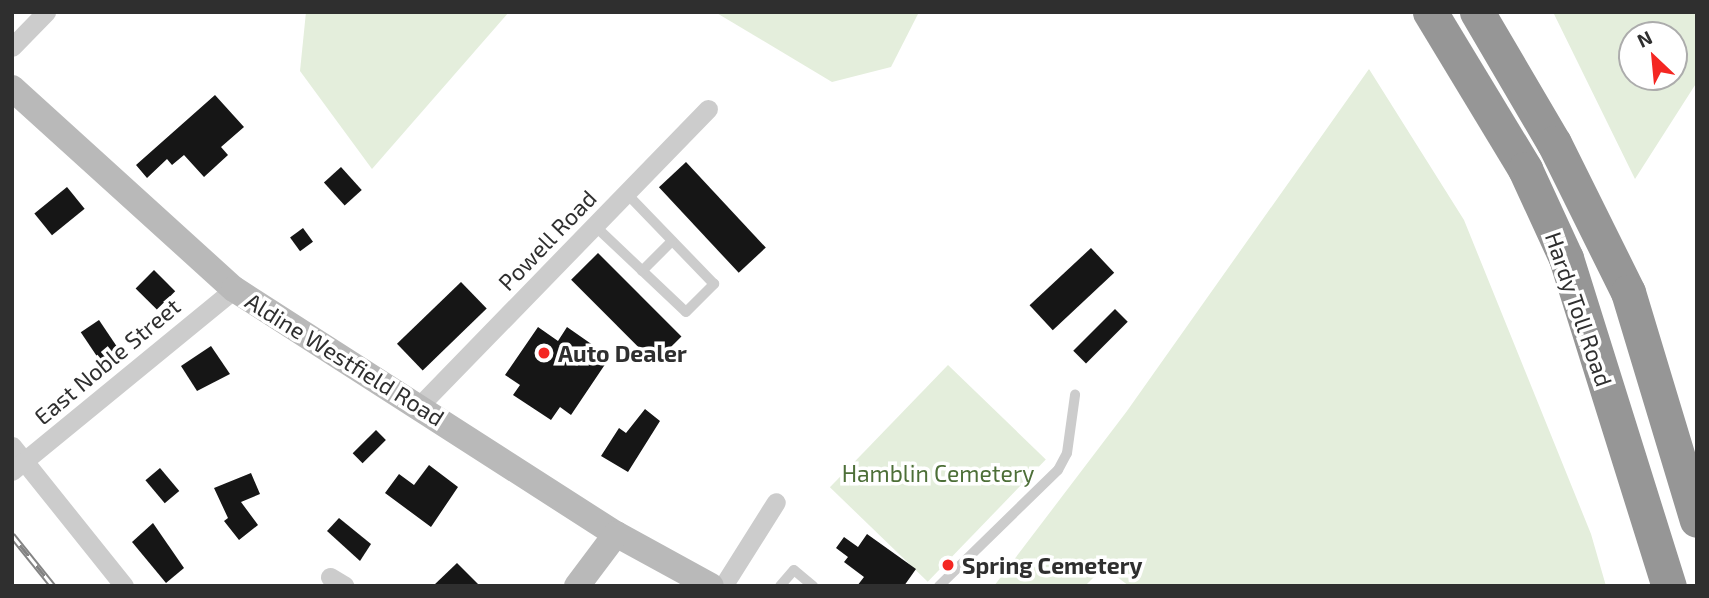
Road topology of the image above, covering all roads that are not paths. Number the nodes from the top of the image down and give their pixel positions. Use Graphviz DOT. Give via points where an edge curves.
graph roads {
  1 [pos="46,12"];
  2 [pos="1430,12"];
  3 [pos="1477,12"];
  4 [pos="12,47"];
  5 [pos="12,88"];
  6 [pos="708,110"];
  7 [pos="626,194"];
  8 [pos="594,226"];
  9 [pos="672,241"];
  10 [pos="642,271"];
  11 [pos="234,289"];
  12 [pos="1074,395"];
  13 [pos="421,405"];
  14 [pos="12,446"];
  15 [pos="18,466"];
  16 [pos="776,502"];
  17 [pos="1697,520"];
  18 [pos="616,534"];
  19 [pos="124,586"];
  20 [pos="577,586"];
  21 [pos="589,586"];
  22 [pos="711,586"];
  23 [pos="723,586"];
  24 [pos="780,586"];
  25 [pos="813,586"];
  26 [pos="939,586"];
  27 [pos="1670,586"];
  1 -- 4 [label="street"];
  2 -- 27 [label="highway, Hardy Toll Road" via="1525,169 1566,258"];
  3 -- 17 [label="highway, Hardy Toll Road" via="1554,143 1628,292"];
  5 -- 11 [label="main road, Aldine Westfield Road"];
  6 -- 7 [label="street, Powell Road"];
  7 -- 8 [label="street, Powell Road"];
  7 -- 9 [label="lane"];
  8 -- 10 [label="lane"];
  8 -- 13 [label="street, Powell Road"];
  9 -- 10 [label="lane"];
  9 -- 10 [label="lane" via="714,284 687,312"];
  11 -- 13 [label="main road, Aldine Westfield Road"];
  11 -- 15 [label="street, East Noble Street"];
  12 -- 26 [label="lane" via="1066,453 1058,470"];
  13 -- 18 [label="main road, Aldine Westfield Road"];
  14 -- 15 [label="street"];
  15 -- 19 [label="street"];
  16 -- 23 [label="street"];
  18 -- 20 [label="main road"];
  18 -- 21 [label="main road"];
  18 -- 22 [label="main road, Aldine Westfield Road"];
  24 -- 25 [label="lane" via="794,570"];
}
